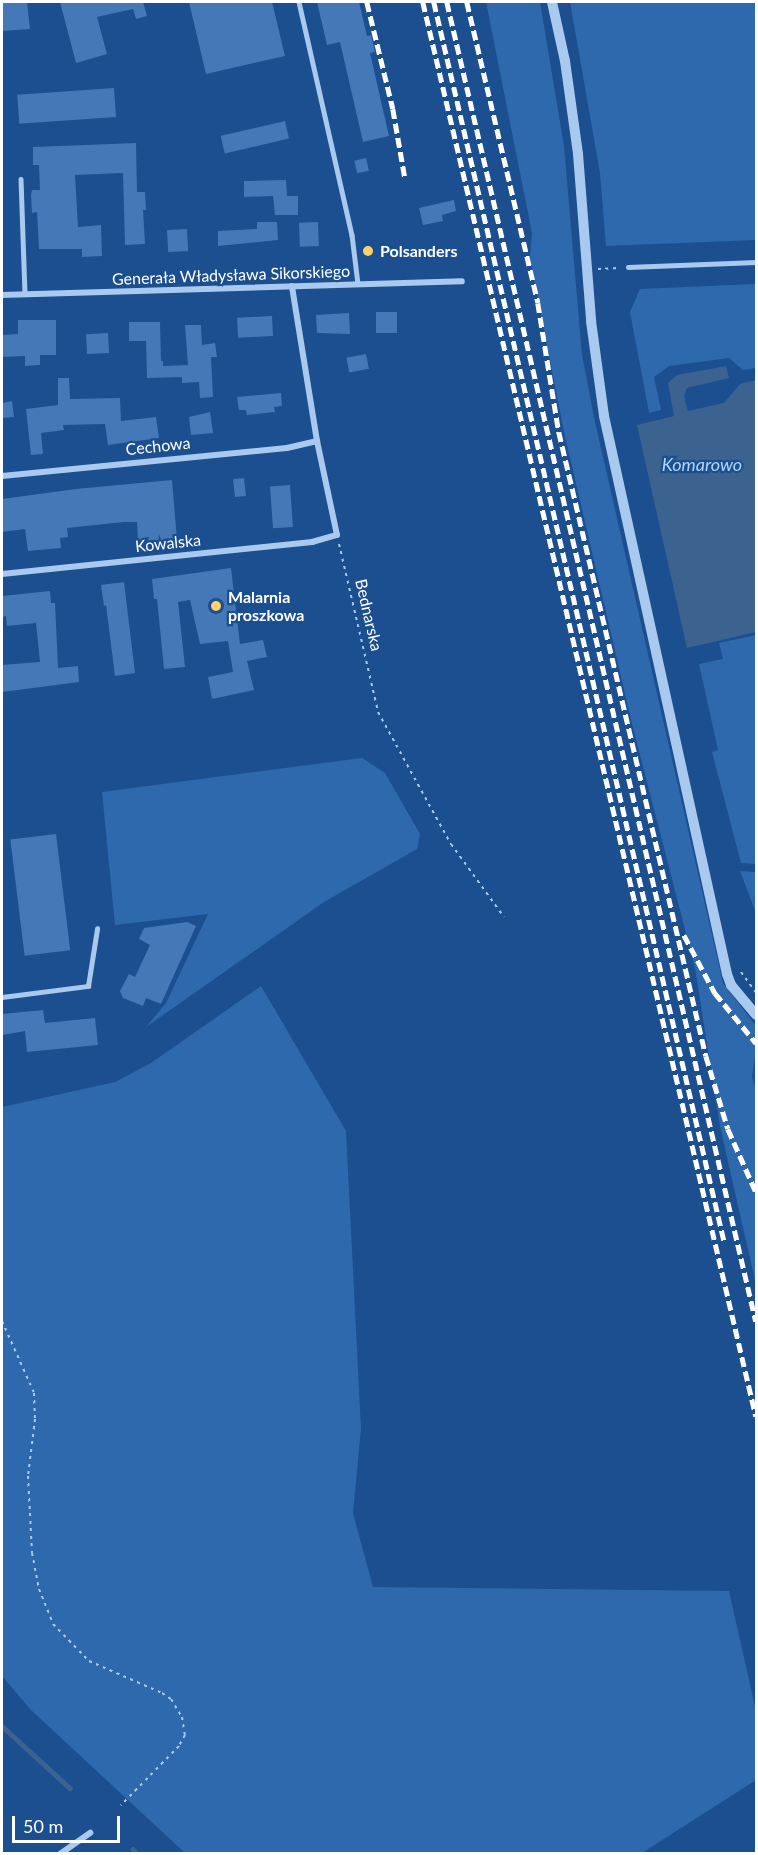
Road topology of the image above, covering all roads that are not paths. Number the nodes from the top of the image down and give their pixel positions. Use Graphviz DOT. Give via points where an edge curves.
graph roads {
  1 [pos="299,2"];
  2 [pos="552,2"];
  3 [pos="21,179"];
  4 [pos="756,262"];
  5 [pos="628,267"];
  6 [pos="462,281"];
  7 [pos="358,284"];
  8 [pos="292,286"];
  9 [pos="25,294"];
  10 [pos="2,295"];
  11 [pos="317,441"];
  12 [pos="2,476"];
  13 [pos="2,574"];
  14 [pos="97,929"];
  15 [pos="2,997"];
  16 [pos="756,1016"];
  17 [pos="90,1833"];
  18 [pos="60,1854"];
  1 -- 7 [label="lane" via="352,235"];
  2 -- 16 [label="street" via="566,61 578,154 591,321 604,416 727,974"];
  3 -- 9 [label="lane"];
  4 -- 5 [label="lane"];
  6 -- 7 [label="street, Generała Władysława Sikorskiego"];
  7 -- 8 [label="street, Generała Władysława Sikorskiego"];
  8 -- 9 [label="street, Generała Władysława Sikorskiego"];
  8 -- 11 [label="street"];
  9 -- 10 [label="street, Generała Władysława Sikorskiego"];
  11 -- 12 [label="street, Cechowa" via="287,448"];
  11 -- 13 [label="street, Kowalska" via="337,535 312,542"];
  14 -- 15 [label="lane" via="88,986"];
  17 -- 18 [label="street"];
}
